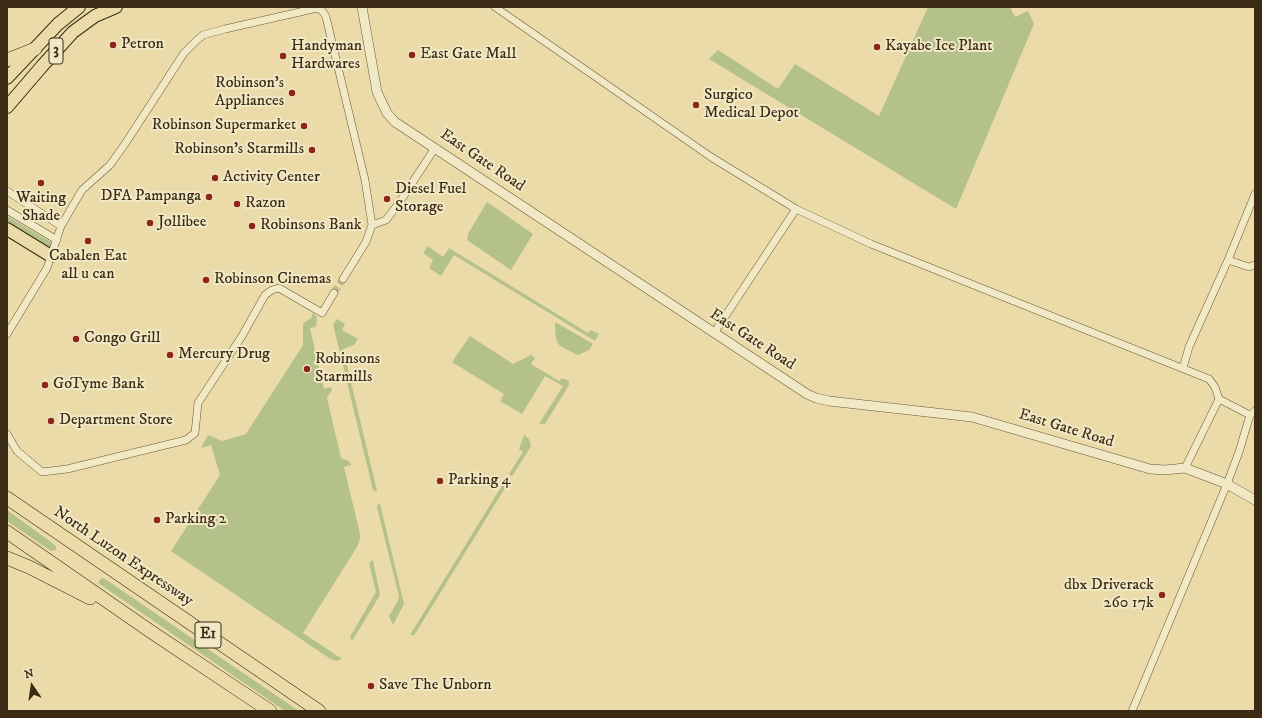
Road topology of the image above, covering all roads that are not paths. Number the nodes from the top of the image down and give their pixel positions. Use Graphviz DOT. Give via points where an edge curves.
graph roads {
  1 [pos="79,7"];
  2 [pos="116,7"];
  3 [pos="362,7"];
  4 [pos="495,7"];
  5 [pos="35,49"];
  6 [pos="7,60"];
  7 [pos="7,78"];
  8 [pos="7,107"];
  9 [pos="435,148"];
  10 [pos="7,191"];
  11 [pos="1255,194"];
  12 [pos="796,209"];
  13 [pos="7,210"];
  14 [pos="372,225"];
  15 [pos="61,226"];
  16 [pos="7,229"];
  17 [pos="57,240"];
  18 [pos="51,256"];
  19 [pos="1228,260"];
  20 [pos="1255,265"];
  21 [pos="343,279"];
  22 [pos="334,293"];
  23 [pos="714,333"];
  24 [pos="7,334"];
  25 [pos="1183,368"];
  26 [pos="1219,399"];
  27 [pos="1252,413"];
  28 [pos="7,434"];
  29 [pos="1185,468"];
  30 [pos="1227,484"];
  31 [pos="7,498"];
  32 [pos="1255,500"];
  33 [pos="7,532"];
  34 [pos="7,558"];
  35 [pos="150,631"];
  36 [pos="270,711"];
  37 [pos="319,711"];
  38 [pos="1132,711"];
  1 -- 5 [label="highway, 3"];
  2 -- 8 [label="highway, 3" via="95,16 73,32"];
  3 -- 9 [label="street, East Gate Road" via="377,92 387,114"];
  4 -- 12 [label="street" via="711,157"];
  5 -- 6 [label="highway"];
  5 -- 7 [label="highway, 3"];
  9 -- 14 [label="street" via="386,220"];
  9 -- 23 [label="street, East Gate Road"];
  10 -- 15 [label="street"];
  11 -- 19 [label="street"];
  12 -- 23 [label="street"];
  12 -- 25 [label="street" via="871,244"];
  13 -- 17 [label="street"];
  14 -- 15 [label="street" via="365,180 326,17 319,8 224,28 196,41 184,53 110,165 82,190"];
  14 -- 21 [label="street" via="366,242"];
  15 -- 17 [label="street"];
  16 -- 18 [label="highway"];
  17 -- 18 [label="street"];
  18 -- 24 [label="street" via="47,268"];
  19 -- 20 [label="street" via="1249,267"];
  19 -- 25 [label="street" via="1189,347"];
  22 -- 28 [label="street" via="322,313 279,288 265,296 198,403 195,433 186,440 67,469 42,472 17,451"];
  23 -- 29 [label="street, East Gate Road" via="816,398 972,416 1150,469"];
  25 -- 26 [label="street" via="1209,379"];
  26 -- 27 [label="street"];
  26 -- 29 [label="street"];
  27 -- 30 [label="street"];
  29 -- 30 [label="street, East Gate Road"];
  30 -- 32 [label="street, East Gate Road"];
  30 -- 38 [label="street"];
  31 -- 37 [label="highway, North Luzon Expressway / E1"];
  33 -- 35 [label="highway, E1"];
  34 -- 35 [label="highway" via="68,586"];
  35 -- 36 [label="highway, E1"];
}
